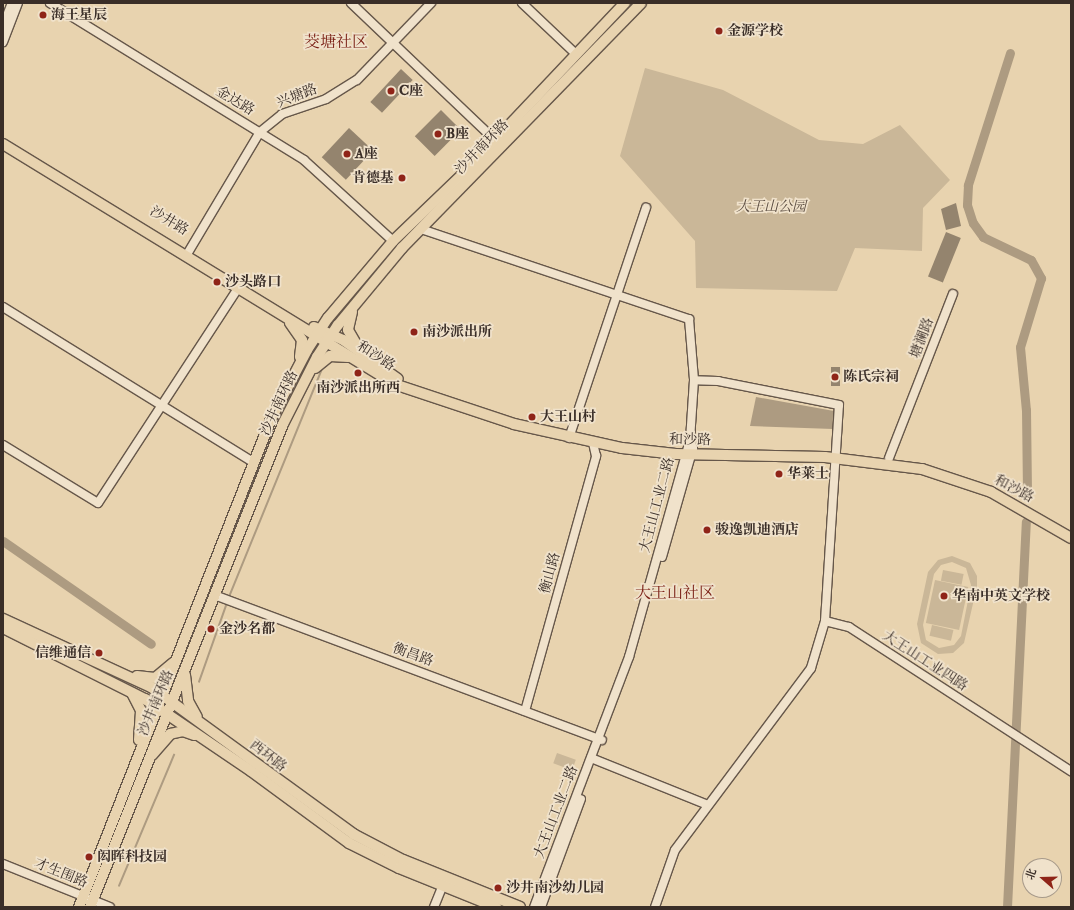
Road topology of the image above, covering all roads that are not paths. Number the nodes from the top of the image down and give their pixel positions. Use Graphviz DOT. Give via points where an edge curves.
graph roads {
  1 [pos="12,3"];
  2 [pos="18,3"];
  3 [pos="50,3"];
  4 [pos="351,3"];
  5 [pos="431,3"];
  6 [pos="522,3"];
  7 [pos="625,3"];
  8 [pos="640,3"];
  9 [pos="3,26"];
  10 [pos="3,42"];
  11 [pos="393,43"];
  12 [pos="576,54"];
  13 [pos="260,132"];
  14 [pos="3,137"];
  15 [pos="495,140"];
  16 [pos="3,144"];
  17 [pos="646,208"];
  18 [pos="421,229"];
  19 [pos="393,241"];
  20 [pos="188,253"];
  21 [pos="240,285"];
  22 [pos="953,294"];
  23 [pos="617,295"];
  24 [pos="354,305"];
  25 [pos="3,307"];
  26 [pos="285,316"];
  27 [pos="318,333"];
  28 [pos="329,338"];
  29 [pos="351,358"];
  30 [pos="368,359"];
  31 [pos="297,367"];
  32 [pos="694,380"];
  33 [pos="300,389"];
  34 [pos="161,405"];
  35 [pos="570,435"];
  36 [pos="593,443"];
  37 [pos="3,445"];
  38 [pos="689,449"];
  39 [pos="835,455"];
  40 [pos="889,458"];
  41 [pos="255,463"];
  42 [pos="1071,530"];
  43 [pos="1071,538"];
  44 [pos="223,598"];
  45 [pos="3,619"];
  46 [pos="824,621"];
  47 [pos="3,628"];
  48 [pos="178,658"];
  49 [pos="188,662"];
  50 [pos="127,674"];
  51 [pos="130,692"];
  52 [pos="162,695"];
  53 [pos="171,701"];
  54 [pos="157,707"];
  55 [pos="525,711"];
  56 [pos="166,713"];
  57 [pos="199,720"];
  58 [pos="203,738"];
  59 [pos="600,739"];
  60 [pos="137,757"];
  61 [pos="593,759"];
  62 [pos="146,762"];
  63 [pos="1071,771"];
  64 [pos="708,805"];
  65 [pos="3,864"];
  66 [pos="444,882"];
  67 [pos="89,901"];
  68 [pos="79,907"];
  69 [pos="110,907"];
  70 [pos="434,907"];
  71 [pos="496,907"];
  72 [pos="520,907"];
  73 [pos="534,907"];
  74 [pos="541,907"];
  75 [pos="655,907"];
  1 -- 9 [label="street"];
  2 -- 10 [label="street"];
  3 -- 13 [label="street, 金达路"];
  4 -- 11 [label="street"];
  5 -- 11 [label="street, 兴塘路"];
  6 -- 12 [label="street"];
  7 -- 12 [label="main road, 沙井南环路"];
  8 -- 18 [label="main road, 沙井南环路"];
  11 -- 13 [label="street, 兴塘路" via="358,80 342,91 282,114"];
  11 -- 15 [label="street"];
  12 -- 15 [label="main road, 沙井南环路"];
  13 -- 19 [label="street, 金达路" via="304,160"];
  13 -- 20 [label="street, 兴塘路"];
  14 -- 20 [label="main road, 沙井路"];
  15 -- 19 [label="main road, 沙井南环路"];
  16 -- 20 [label="main road, 沙井路"];
  17 -- 23 [label="street"];
  18 -- 23 [label="street"];
  18 -- 24 [label="main road, 沙井南环路"];
  19 -- 27 [label="main road, 沙井南环路"];
  20 -- 21 [label="main road, 沙井路"];
  21 -- 26 [label="main road, 沙井路"];
  21 -- 27 [label="main road, 沙井路"];
  21 -- 34 [label="street"];
  22 -- 40 [label="street, 塘澜路"];
  23 -- 32 [label="street, 大王山工业二路" via="689,319"];
  23 -- 35 [label="street"];
  24 -- 28 [label="main road, 沙井南环路"];
  24 -- 30 [label="main road" via="348,323 349,334"];
  25 -- 34 [label="street"];
  26 -- 27 [label="main road, 沙井路"];
  26 -- 31 [label="main road" via="302,340"];
  27 -- 28 [label="main road, 和沙路"];
  27 -- 31 [label="main road, 沙井南环路"];
  28 -- 29 [label="main road, 和沙路"];
  28 -- 30 [label="main road, 和沙路"];
  28 -- 33 [label="main road, 沙井南环路"];
  29 -- 33 [label="main road" via="334,355 324,359"];
  29 -- 35 [label="main road, 和沙路" via="377,377 394,384 514,424"];
  30 -- 35 [label="main road, 和沙路" via="396,378"];
  31 -- 41 [label="main road, 沙井南环路"];
  32 -- 38 [label="street, 大王山工业二路"];
  32 -- 39 [label="street" via="718,381 838,406"];
  33 -- 44 [label="main road, 沙井南环路"];
  34 -- 37 [label="street" via="98,503"];
  34 -- 41 [label="street"];
  35 -- 36 [label="main road, 和沙路"];
  35 -- 38 [label="main road, 和沙路" via="644,446"];
  36 -- 38 [label="main road, 和沙路"];
  36 -- 55 [label="street, 衡山路" via="596,456"];
  38 -- 39 [label="main road, 和沙路"];
  38 -- 59 [label="street, 大王山工业二路" via="629,656"];
  39 -- 40 [label="main road, 和沙路"];
  39 -- 43 [label="main road, 和沙路" via="901,465 960,479 1002,497"];
  39 -- 46 [label="street"];
  40 -- 42 [label="main road, 和沙路" via="976,479"];
  41 -- 48 [label="main road, 沙井南环路"];
  44 -- 49 [label="main road, 沙井南环路"];
  44 -- 55 [label="street, 衡昌路"];
  45 -- 50 [label="main road, 西环路"];
  46 -- 63 [label="street, 大王山工业四路" via="849,627"];
  46 -- 64 [label="street" via="811,668"];
  47 -- 51 [label="main road, 西环路"];
  48 -- 50 [label="main road" via="164,674 155,678"];
  48 -- 52 [label="main road, 沙井南环路"];
  49 -- 53 [label="main road, 沙井南环路"];
  49 -- 57 [label="main road" via="185,691"];
  50 -- 52 [label="main road, 西环路"];
  51 -- 54 [label="main road, 西环路"];
  51 -- 60 [label="main road" via="138,702 142,716"];
  52 -- 53 [label="main road, 西环路"];
  52 -- 54 [label="main road, 沙井南环路"];
  53 -- 56 [label="main road, 沙井南环路"];
  53 -- 57 [label="main road, 西环路"];
  54 -- 56 [label="main road, 西环路"];
  54 -- 60 [label="main road, 沙井南环路"];
  55 -- 59 [label="street, 衡昌路"];
  56 -- 58 [label="main road, 西环路"];
  56 -- 62 [label="main road, 沙井南环路"];
  57 -- 66 [label="main road, 西环路" via="328,818 378,848"];
  58 -- 62 [label="main road" via="183,731 174,732"];
  58 -- 66 [label="main road, 西环路" via="349,842"];
  59 -- 61 [label="street, 大王山工业二路"];
  60 -- 67 [label="main road, 沙井南环路"];
  61 -- 64 [label="street"];
  61 -- 73 [label="street, 大王山工业二路"];
  61 -- 74 [label="street, 大王山工业二路"];
  62 -- 67 [label="main road, 沙井南环路"];
  64 -- 75 [label="street" via="675,850"];
  65 -- 67 [label="street, 才生围路"];
  66 -- 70 [label="street"];
  66 -- 71 [label="main road, 西环路"];
  66 -- 72 [label="main road, 西环路"];
  67 -- 68 [label="main road, 沙井南环路"];
  67 -- 69 [label="street, 才生围路"];
}
